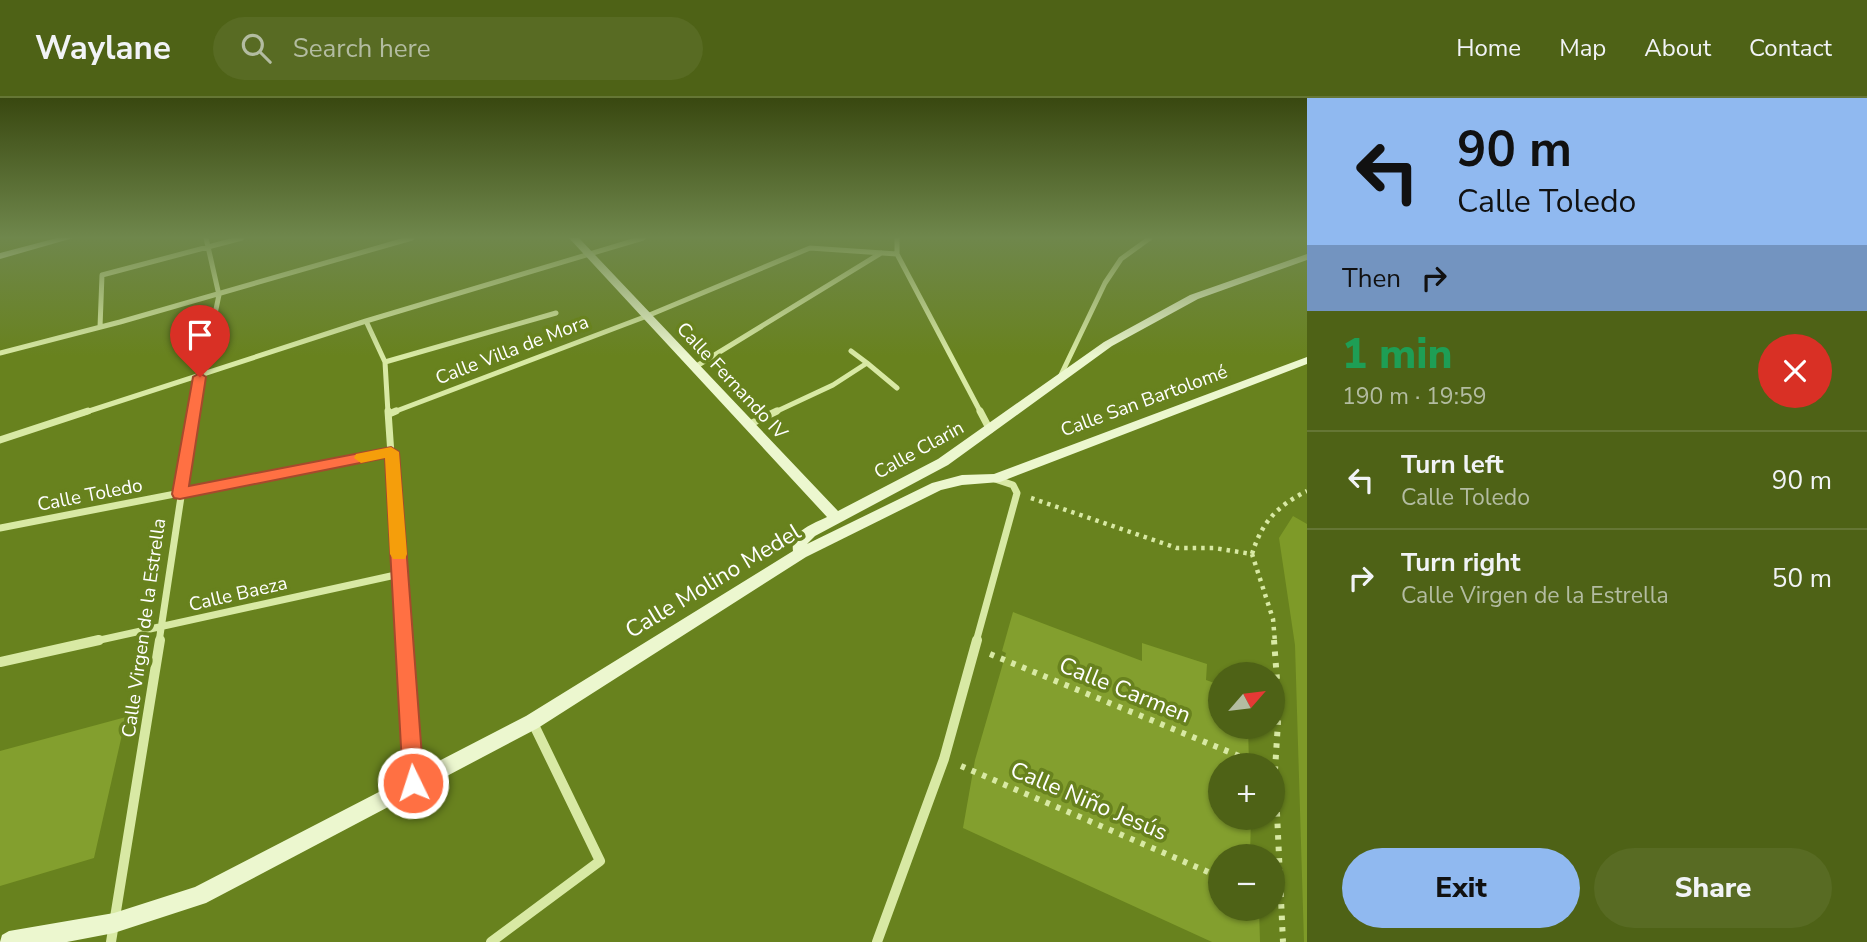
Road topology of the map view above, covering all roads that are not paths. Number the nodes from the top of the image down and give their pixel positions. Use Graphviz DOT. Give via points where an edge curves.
graph roads {
  1 [pos="102,277"];
  2 [pos="215,277"];
  3 [pos="279,277"];
  4 [pos="508,277"];
  5 [pos="611,277"];
  6 [pos="740,277"];
  7 [pos="841,277"];
  8 [pos="909,277"];
  9 [pos="1109,277"];
  10 [pos="1249,277"];
  11 [pos="219,295"];
  12 [pos="555,313"];
  13 [pos="647,316"];
  14 [pos="366,321"];
  15 [pos="100,327"];
  16 [pos="851,351"];
  17 [pos="0,353"];
  18 [pos="1307,360"];
  19 [pos="385,362"];
  20 [pos="867,363"];
  21 [pos="695,366"];
  22 [pos="200,377"];
  23 [pos="1057,383"];
  24 [pos="897,388"];
  25 [pos="389,414"];
  26 [pos="748,425"];
  27 [pos="990,431"];
  28 [pos="0,440"];
  29 [pos="391,452"];
  30 [pos="995,479"];
  31 [pos="180,494"];
  32 [pos="836,517"];
  33 [pos="0,528"];
  34 [pos="801,553"];
  35 [pos="400,573"];
  36 [pos="162,626"];
  37 [pos="0,662"];
  38 [pos="532,722"];
  39 [pos="413,783"];
  40 [pos="114,923"];
  41 [pos="9,942"];
  42 [pos="111,942"];
  43 [pos="491,942"];
  44 [pos="877,942"];
  1 -- 15 [label="street"];
  2 -- 11 [label="street, Calle Virgen de la Estrella"];
  3 -- 11 [label="street"];
  4 -- 14 [label="street"];
  5 -- 13 [label="street, Calle Fernando IV"];
  6 -- 13 [label="street, Calle Villa de Mora"];
  7 -- 21 [label="street"];
  8 -- 27 [label="street, Calle Clarin"];
  9 -- 23 [label="street"];
  10 -- 23 [label="street" via="1194,297 1108,344"];
  11 -- 15 [label="street"];
  11 -- 22 [label="street, Calle Virgen de la Estrella"];
  12 -- 19 [label="street"];
  13 -- 21 [label="street, Calle Fernando IV"];
  13 -- 25 [label="street, Calle Villa de Mora"];
  14 -- 19 [label="street"];
  14 -- 22 [label="street"];
  15 -- 17 [label="street"];
  16 -- 20 [label="street"];
  18 -- 30 [label="street, Calle San Bartolomé"];
  19 -- 25 [label="street"];
  20 -- 24 [label="street"];
  20 -- 26 [label="street" via="833,385"];
  21 -- 26 [label="street, Calle Fernando IV"];
  22 -- 28 [label="street"];
  22 -- 31 [label="street, Calle Virgen de la Estrella"];
  23 -- 27 [label="street"];
  25 -- 29 [label="street"];
  26 -- 32 [label="street, Calle Fernando IV"];
  27 -- 32 [label="street, Calle Clarin" via="943,462"];
  29 -- 31 [label="street, Calle Toledo"];
  29 -- 35 [label="street"];
  30 -- 34 [label="street, Calle Molino Medel" via="937,486"];
  30 -- 44 [label="street" via="1013,485 1017,493 944,759"];
  31 -- 33 [label="street, Calle Toledo"];
  31 -- 36 [label="street, Calle Virgen de la Estrella"];
  32 -- 34 [label="street, Calle Clarin" via="799,542"];
  34 -- 38 [label="street, Calle Molino Medel"];
  35 -- 36 [label="street, Calle Baeza"];
  35 -- 39 [label="street"];
  36 -- 37 [label="street, Calle Baeza"];
  36 -- 40 [label="street, Calle Virgen de la Estrella"];
  38 -- 39 [label="street, Calle Molino Medel"];
  38 -- 43 [label="street" via="600,861"];
  39 -- 40 [label="street, Calle Molino Medel" via="199,896"];
  40 -- 41 [label="street, Calle Molino Medel"];
  40 -- 42 [label="street, Calle Virgen de la Estrella"];
}
